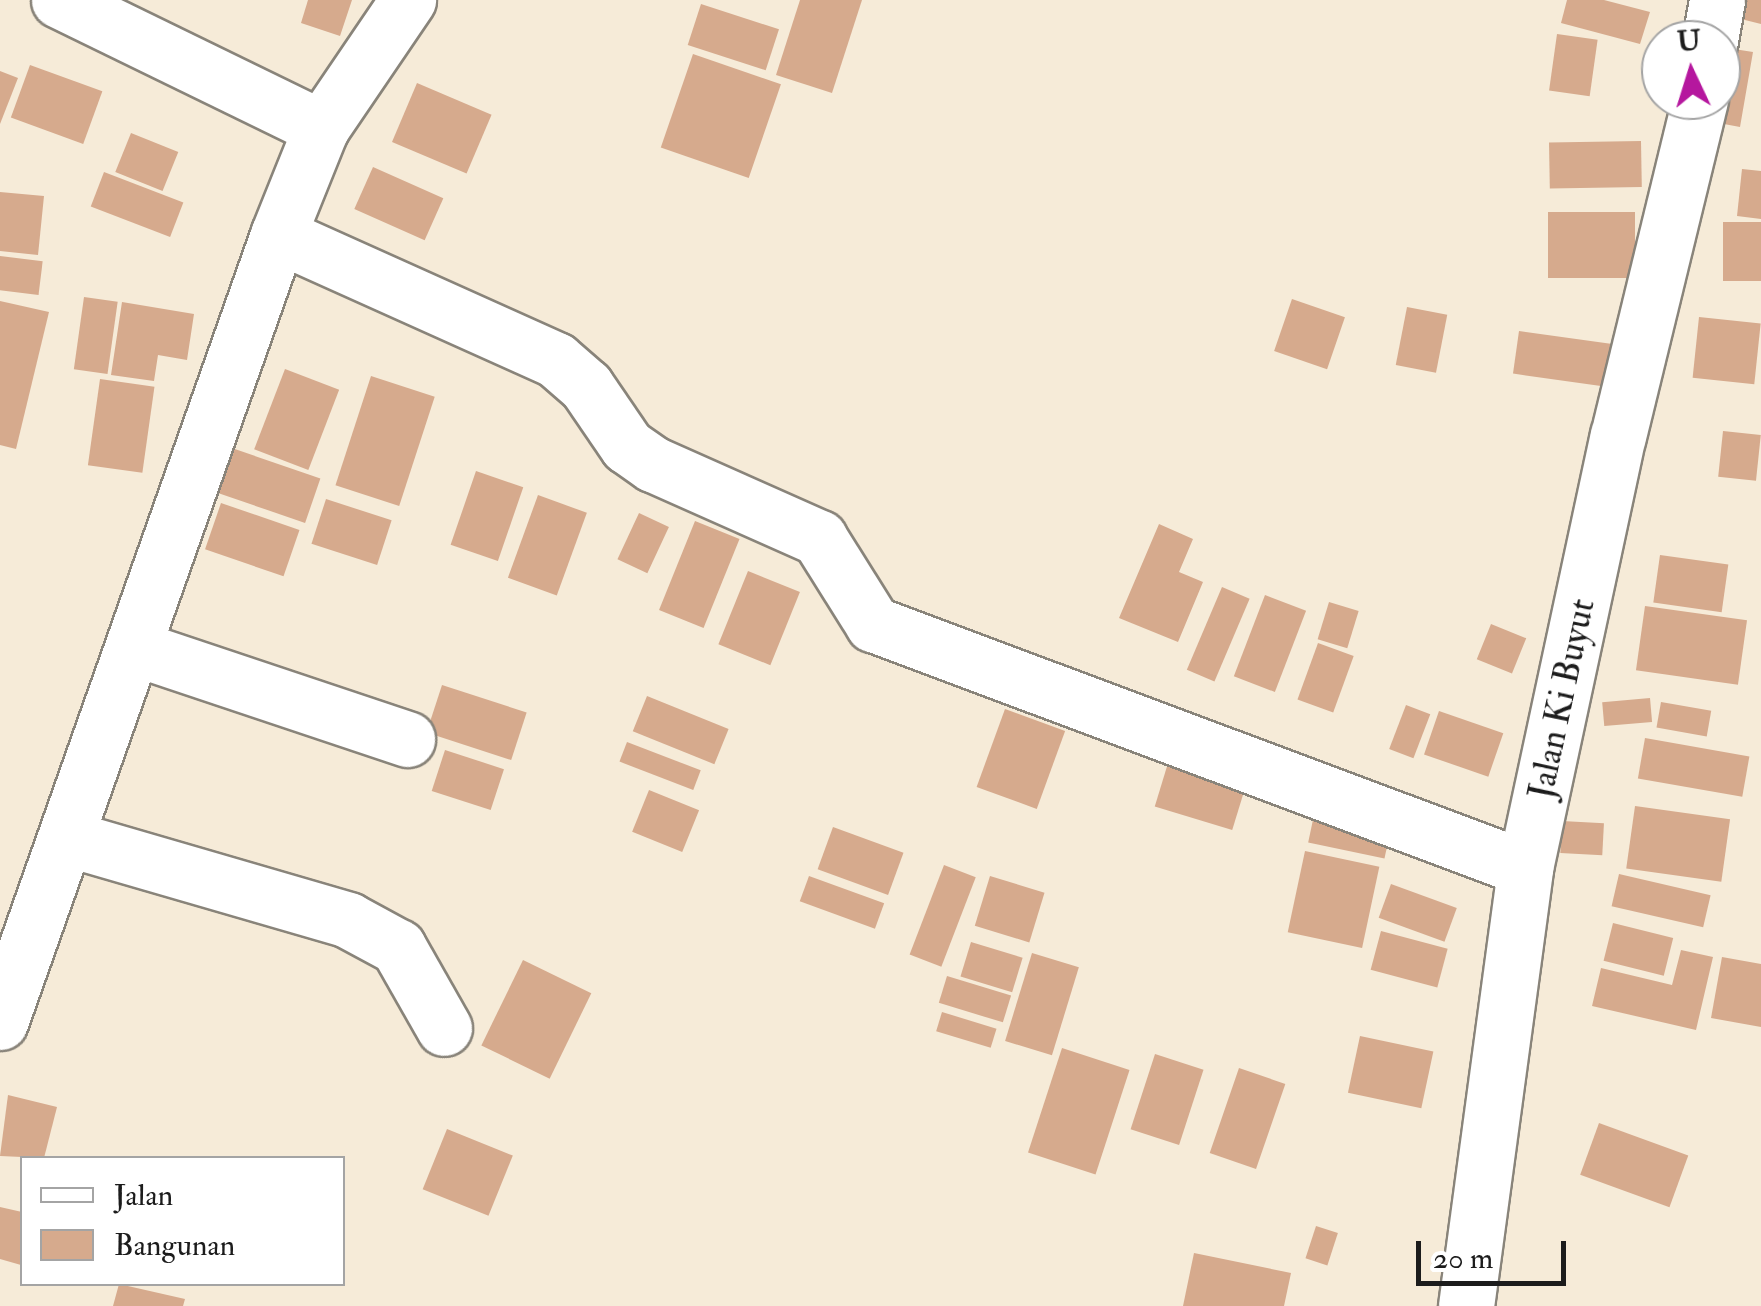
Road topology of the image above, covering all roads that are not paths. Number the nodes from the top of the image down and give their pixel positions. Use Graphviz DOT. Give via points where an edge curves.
graph roads {
  1 [pos="60,0"];
  2 [pos="408,0"];
  3 [pos="1695,120"];
  4 [pos="321,128"];
  5 [pos="278,234"];
  6 [pos="135,648"];
  7 [pos="408,739"];
  8 [pos="70,838"];
  9 [pos="1525,868"];
  10 [pos="0,1022"];
  11 [pos="444,1028"];
  12 [pos="1466,1306"];
  1 -- 4 [label="street"];
  2 -- 4 [label="street"];
  3 -- 9 [label="street, Jalan Ki Buyut" via="1618,436"];
  4 -- 5 [label="street"];
  5 -- 6 [label="street"];
  5 -- 9 [label="street" via="556,360 586,386 627,446 653,464 819,538 873,624"];
  6 -- 7 [label="street"];
  6 -- 8 [label="street"];
  8 -- 10 [label="street"];
  8 -- 11 [label="street" via="348,920 398,947"];
  9 -- 12 [label="street, Jalan Ki Buyut"];
}
